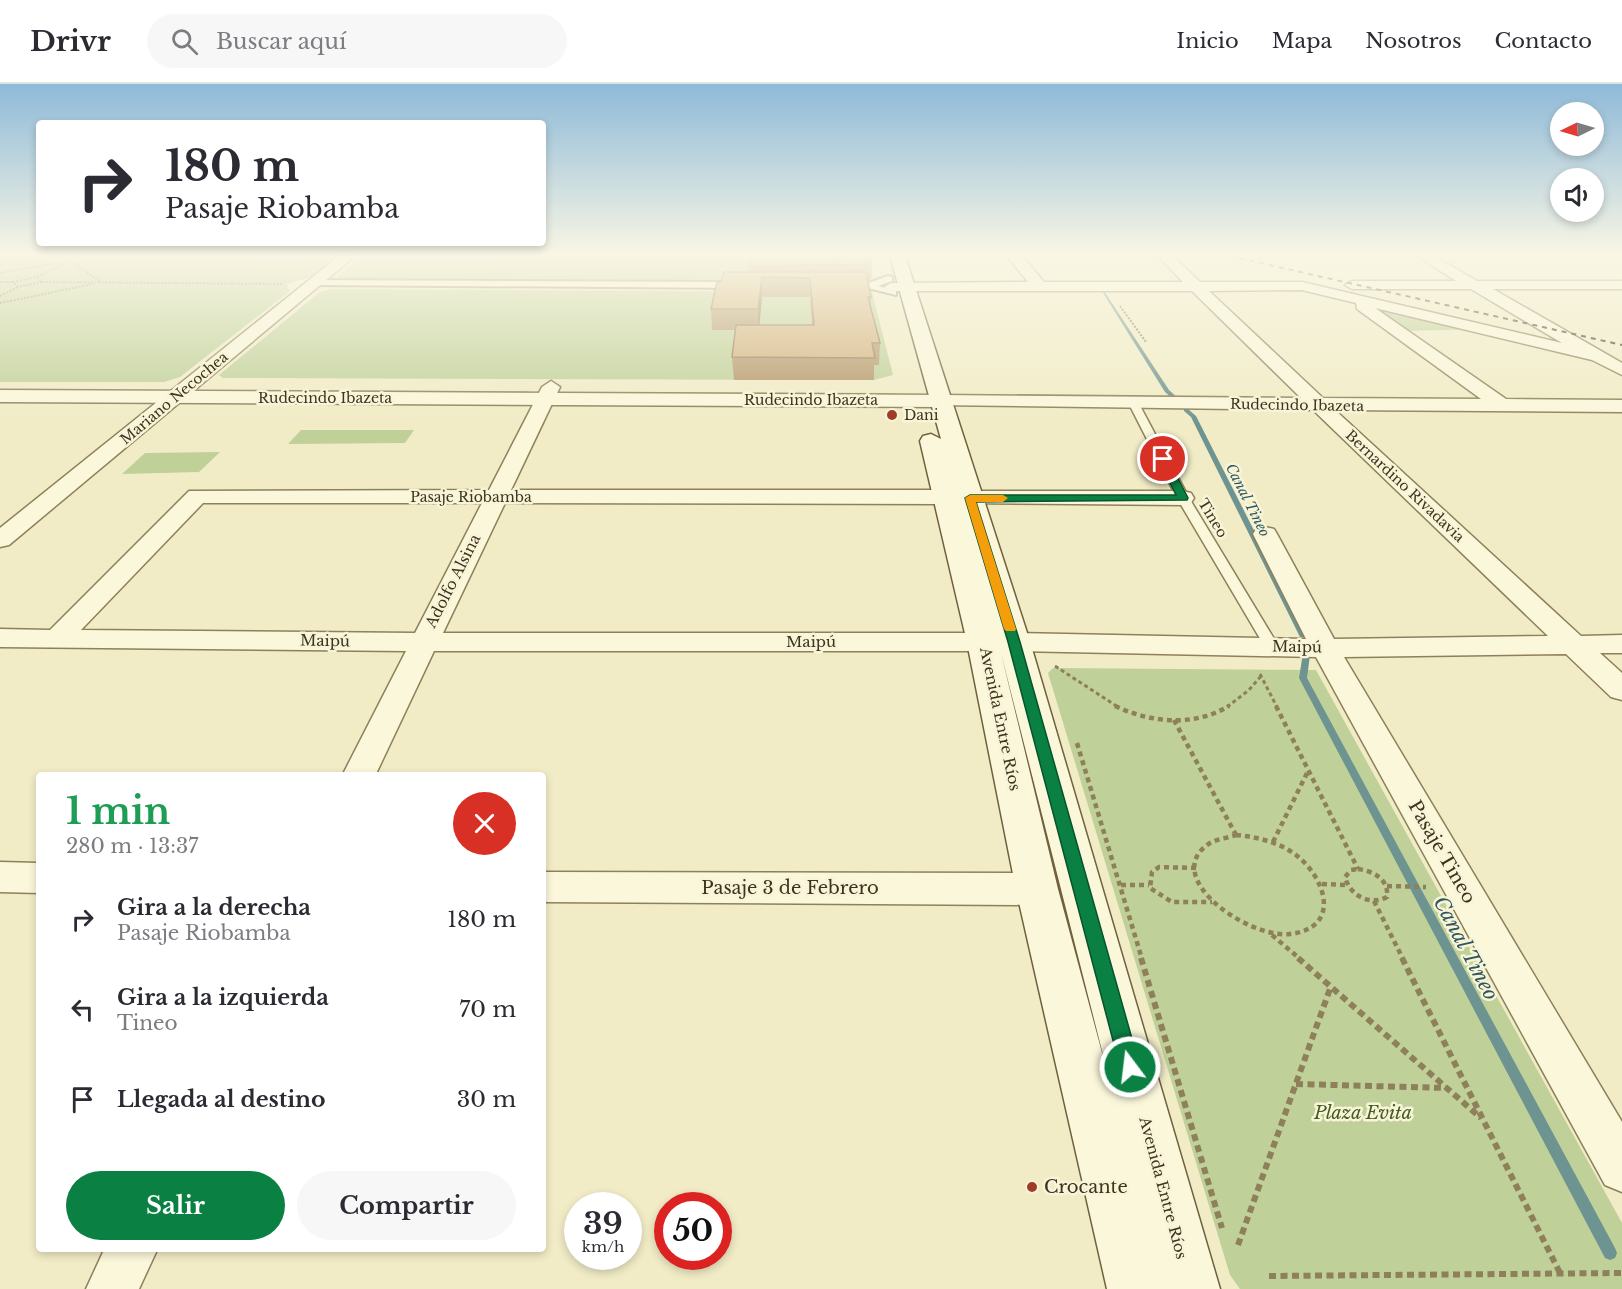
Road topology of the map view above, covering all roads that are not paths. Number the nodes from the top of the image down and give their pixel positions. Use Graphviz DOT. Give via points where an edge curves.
graph roads {
  1 [pos="279,312"];
  2 [pos="902,312"];
  3 [pos="1221,312"];
  4 [pos="1370,312"];
  5 [pos="1415,312"];
  6 [pos="1522,312"];
  7 [pos="1597,356"];
  8 [pos="1622,370"];
  9 [pos="0,385"];
  10 [pos="182,391"];
  11 [pos="548,393"];
  12 [pos="929,395"];
  13 [pos="0,396"];
  14 [pos="1133,402"];
  15 [pos="1318,405"];
  16 [pos="1622,406"];
  17 [pos="1504,407"];
  18 [pos="494,498"];
  19 [pos="957,498"];
  20 [pos="1183,498"];
  21 [pos="1265,534"];
  22 [pos="0,540"];
  23 [pos="0,638"];
  24 [pos="58,638"];
  25 [pos="422,642"];
  26 [pos="998,642"];
  27 [pos="1574,644"];
  28 [pos="1622,644"];
  29 [pos="1325,648"];
  30 [pos="1264,656"];
  31 [pos="1622,690"];
  32 [pos="360,772"];
  33 [pos="0,877"];
  34 [pos="36,878"];
  35 [pos="546,886"];
  36 [pos="1037,889"];
  37 [pos="1622,1168"];
  38 [pos="130,1252"];
  39 [pos="112,1289"];
  40 [pos="1136,1289"];
  41 [pos="1191,1289"];
  1 -- 10 [label="street, Mariano Necochea"];
  2 -- 12 [label="main road, Avenida Entre Ríos"];
  3 -- 15 [label="street, Bernardino Rivadavia"];
  4 -- 17 [label="street"];
  5 -- 7 [label="street"];
  6 -- 7 [label="street"];
  7 -- 8 [label="street"];
  9 -- 10 [label="main road, Rudecindo Ibazeta"];
  10 -- 11 [label="main road, Rudecindo Ibazeta"];
  10 -- 13 [label="main road, Rudecindo Ibazeta"];
  10 -- 22 [label="street, Mariano Necochea"];
  11 -- 12 [label="main road, Rudecindo Ibazeta"];
  11 -- 18 [label="street, Adolfo Alsina"];
  12 -- 14 [label="street, Rudecindo Ibazeta"];
  12 -- 19 [label="main road, Avenida Entre Ríos"];
  14 -- 15 [label="street, Rudecindo Ibazeta"];
  14 -- 20 [label="lane, Tineo"];
  15 -- 17 [label="street, Rudecindo Ibazeta"];
  15 -- 27 [label="street, Bernardino Rivadavia"];
  16 -- 17 [label="street, Rudecindo Ibazeta"];
  18 -- 19 [label="street, Pasaje Riobamba"];
  18 -- 24 [label="street, Pasaje Riobamba" via="197,496"];
  18 -- 25 [label="street, Adolfo Alsina"];
  19 -- 20 [label="street, Pasaje Riobamba"];
  19 -- 26 [label="main road, Avenida Entre Ríos"];
  20 -- 30 [label="lane, Tineo"];
  21 -- 29 [label="street, Pasaje Tineo"];
  23 -- 24 [label="street, Maipú"];
  24 -- 25 [label="street, Maipú"];
  25 -- 26 [label="street, Maipú"];
  25 -- 32 [label="street, Adolfo Alsina"];
  26 -- 30 [label="street, Maipú"];
  26 -- 36 [label="main road, Avenida Entre Ríos"];
  26 -- 41 [label="main road, Avenida Entre Ríos"];
  27 -- 28 [label="street, Maipú"];
  27 -- 29 [label="street, Maipú"];
  27 -- 31 [label="street, Bernardino Rivadavia"];
  29 -- 30 [label="street, Maipú"];
  29 -- 37 [label="street, Pasaje Tineo"];
  33 -- 34 [label="street"];
  35 -- 36 [label="street, Pasaje 3 de Febrero"];
  36 -- 40 [label="main road, Avenida Entre Ríos"];
  38 -- 39 [label="street"];
}
